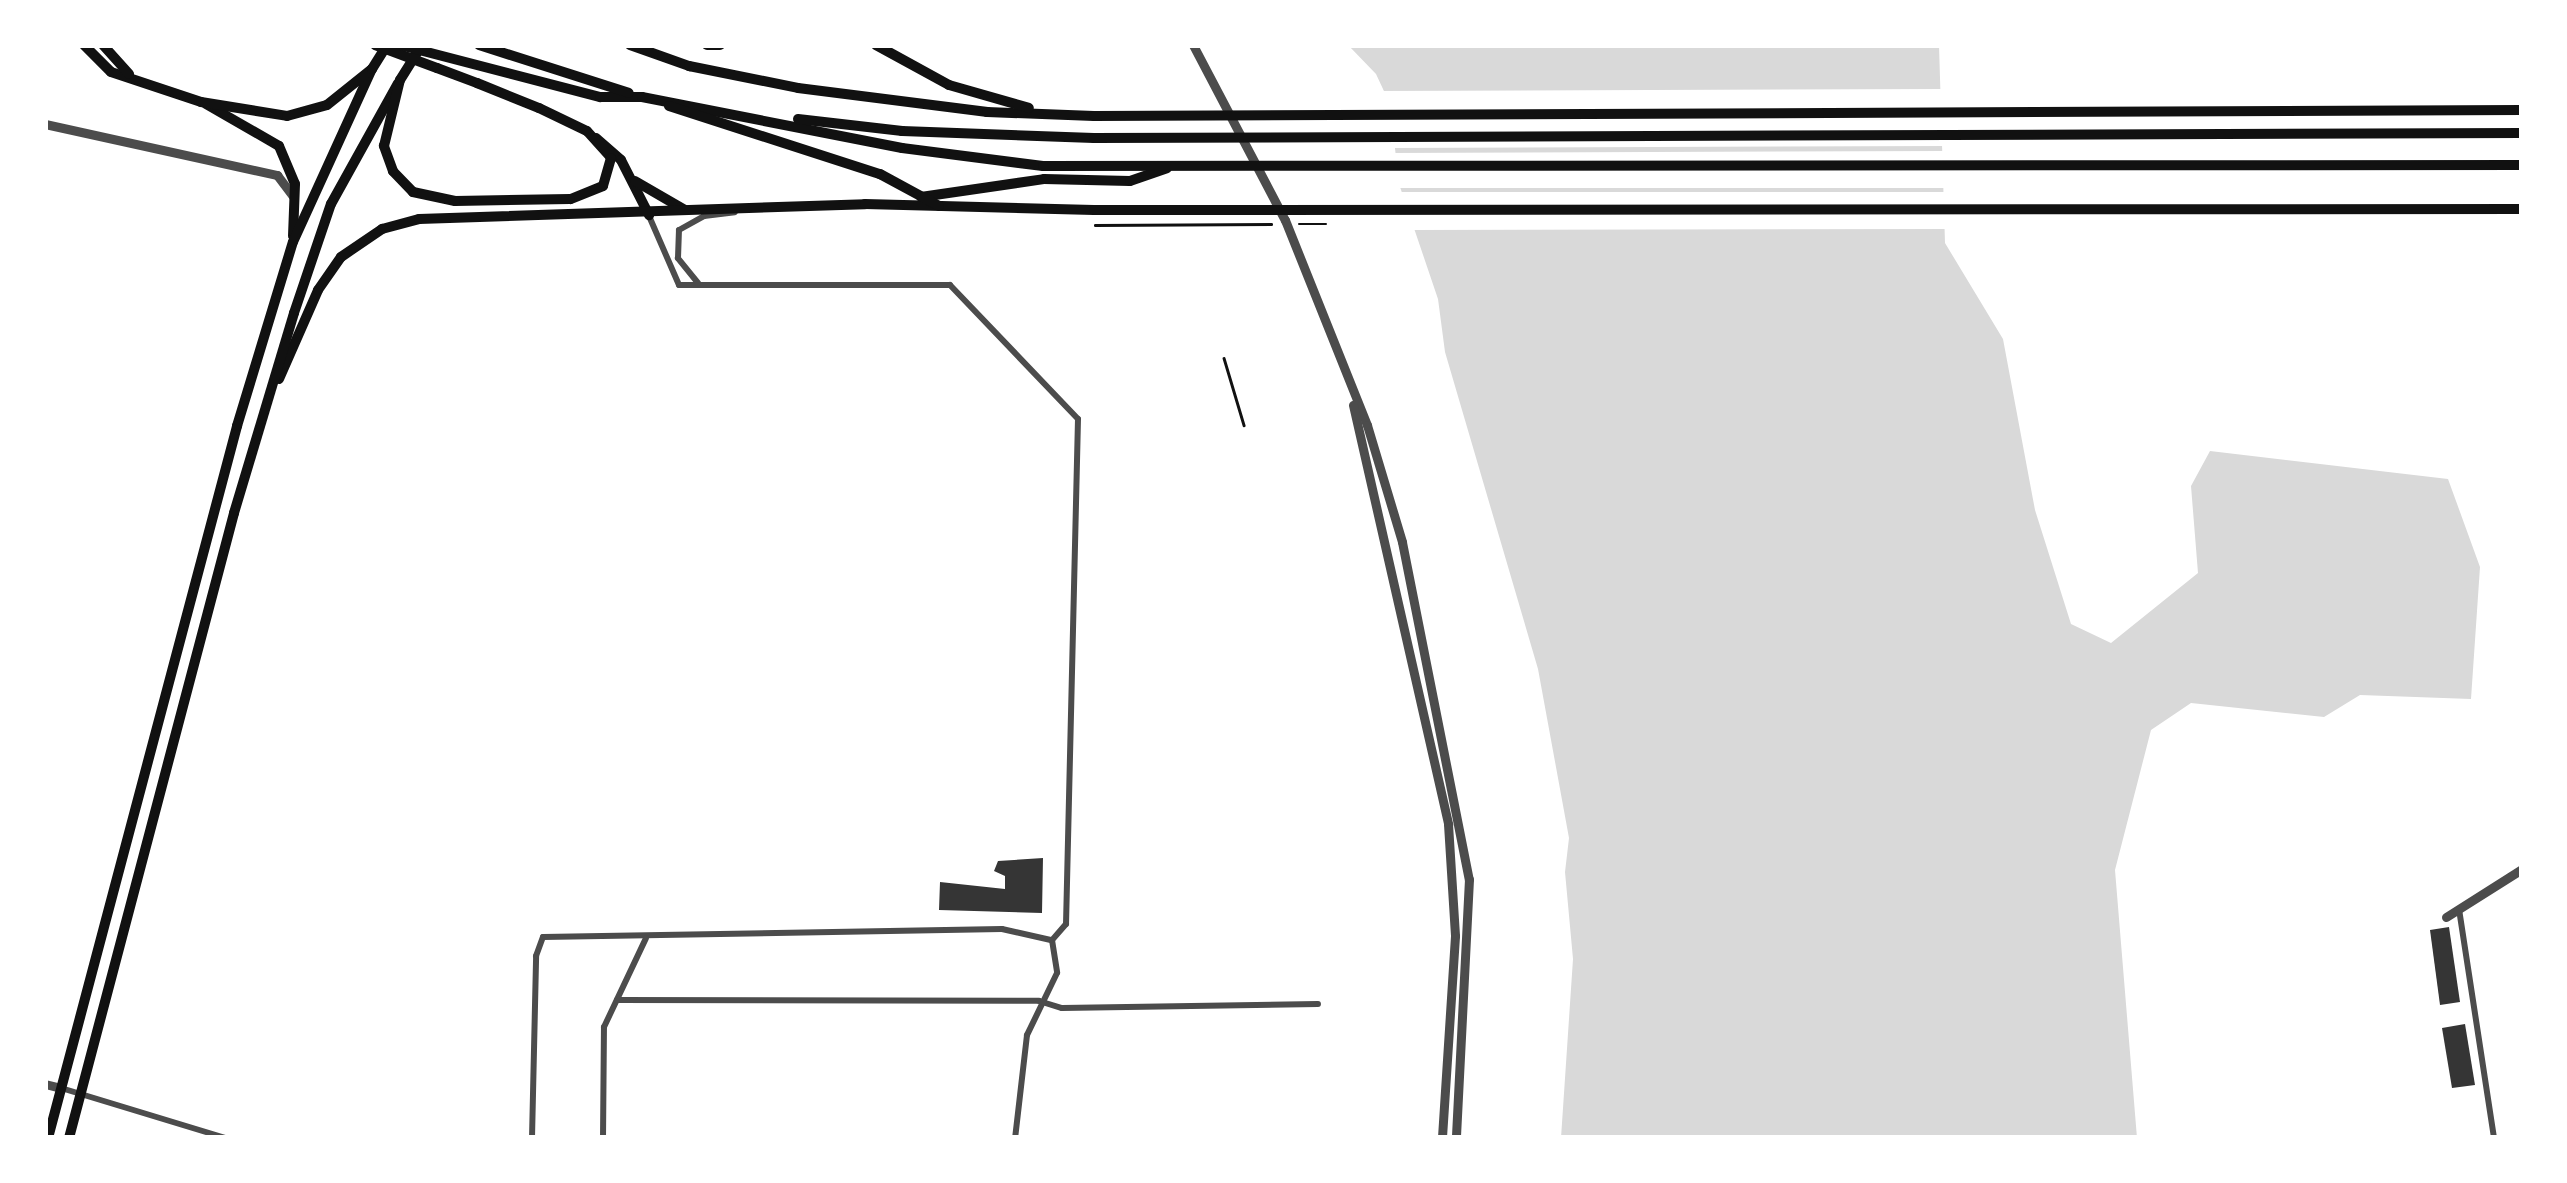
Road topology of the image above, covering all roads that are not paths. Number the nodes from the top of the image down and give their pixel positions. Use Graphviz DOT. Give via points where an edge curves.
graph roads {
  1 [pos="84,45"];
  2 [pos="103,45"];
  3 [pos="375,45"];
  4 [pos="387,45"];
  5 [pos="400,45"];
  6 [pos="422,45"];
  7 [pos="479,45"];
  8 [pos="630,45"];
  9 [pos="707,45"];
  10 [pos="720,45"];
  11 [pos="876,45"];
  12 [pos="1192,45"];
  13 [pos="372,69"];
  14 [pos="130,75"];
  15 [pos="642,96"];
  16 [pos="202,102"];
  17 [pos="390,106"];
  18 [pos="2522,110"];
  19 [pos="737,112"];
  20 [pos="1054,114"];
  21 [pos="45,124"];
  22 [pos="2522,132"];
  23 [pos="596,138"];
  24 [pos="2522,165"];
  25 [pos="628,173"];
  26 [pos="1094,174"];
  27 [pos="924,197"];
  28 [pos="294,198"];
  29 [pos="865,204"];
  30 [pos="939,206"];
  31 [pos="746,208"];
  32 [pos="2522,210"];
  33 [pos="687,211"];
  34 [pos="649,215"];
  35 [pos="293,242"];
  36 [pos="699,284"];
  37 [pos="279,379"];
  38 [pos="1351,392"];
  39 [pos="2522,868"];
  40 [pos="2459,908"];
  41 [pos="2446,916"];
  42 [pos="646,938"];
  43 [pos="1052,940"];
  44 [pos="617,1000"];
  45 [pos="1038,1001"];
  46 [pos="1318,1004"];
  47 [pos="45,1084"];
  48 [pos="62,1088"];
  49 [pos="80,1094"];
  50 [pos="48,1138"];
  51 [pos="68,1138"];
  52 [pos="226,1138"];
  53 [pos="532,1138"];
  54 [pos="603,1138"];
  55 [pos="1015,1138"];
  56 [pos="1442,1138"];
  57 [pos="1456,1138"];
  58 [pos="2494,1138"];
  1 -- 14 [label="main road" via="111,72"];
  2 -- 14 [label="main road"];
  3 -- 23 [label="main road" via="539,108"];
  4 -- 13 [label="main road"];
  5 -- 15 [label="main road" via="600,97"];
  6 -- 17 [label="main road"];
  7 -- 15 [label="main road"];
  8 -- 20 [label="main road" via="689,66 798,88"];
  9 -- 10 [label="main road"];
  11 -- 20 [label="main road" via="949,85"];
  12 -- 38 [label="street" via="1285,220"];
  13 -- 16 [label="main road" via="327,105 287,116"];
  13 -- 35 [label="main road"];
  14 -- 16 [label="main road"];
  15 -- 19 [label="main road"];
  15 -- 27 [label="main road" via="880,174"];
  16 -- 28 [label="main road" via="279,146 290,164"];
  17 -- 23 [label="main road" via="384,146 392,171 412,192 434,199 590,194 603,186 612,166"];
  17 -- 37 [label="main road" via="331,204"];
  18 -- 20 [label="main road"];
  19 -- 22 [label="main road" via="902,131 1094,138"];
  19 -- 26 [label="main road" via="902,148"];
  21 -- 28 [label="street" via="277,175"];
  23 -- 25 [label="main road"];
  24 -- 26 [label="main road" via="1167,168"];
  25 -- 33 [label="main road" via="659,199"];
  25 -- 34 [label="main road"];
  26 -- 27 [label="main road"];
  27 -- 29 [label="main road"];
  27 -- 30 [label="main road"];
  28 -- 35 [label="main road"];
  29 -- 30 [label="main road"];
  29 -- 31 [label="main road"];
  30 -- 32 [label="main road"];
  31 -- 33 [label="main road"];
  31 -- 36 [label="street" via="686,222 678,230 678,258"];
  33 -- 34 [label="main road"];
  34 -- 36 [label="street" via="678,285"];
  34 -- 37 [label="main road" via="434,218 382,229 329,273"];
  35 -- 48 [label="main road" via="236,426"];
  36 -- 43 [label="street" via="950,285 1078,419 1066,924"];
  37 -- 49 [label="main road" via="234,513"];
  38 -- 56 [label="street" via="1448,824 1455,936"];
  38 -- 57 [label="street" via="1402,542 1462,823 1470,936"];
  39 -- 40 [label="street"];
  40 -- 41 [label="street"];
  40 -- 58 [label="street"];
  42 -- 43 [label="street" via="1002,929"];
  42 -- 44 [label="street"];
  42 -- 53 [label="street" via="543,936 536,956"];
  43 -- 45 [label="street" via="1058,973"];
  44 -- 45 [label="street"];
  44 -- 54 [label="street" via="604,1027"];
  45 -- 46 [label="street" via="1062,1008"];
  45 -- 55 [label="street" via="1026,1035"];
  47 -- 48 [label="street"];
  48 -- 49 [label="street"];
  48 -- 50 [label="main road"];
  49 -- 51 [label="main road"];
  49 -- 52 [label="street"];
}
